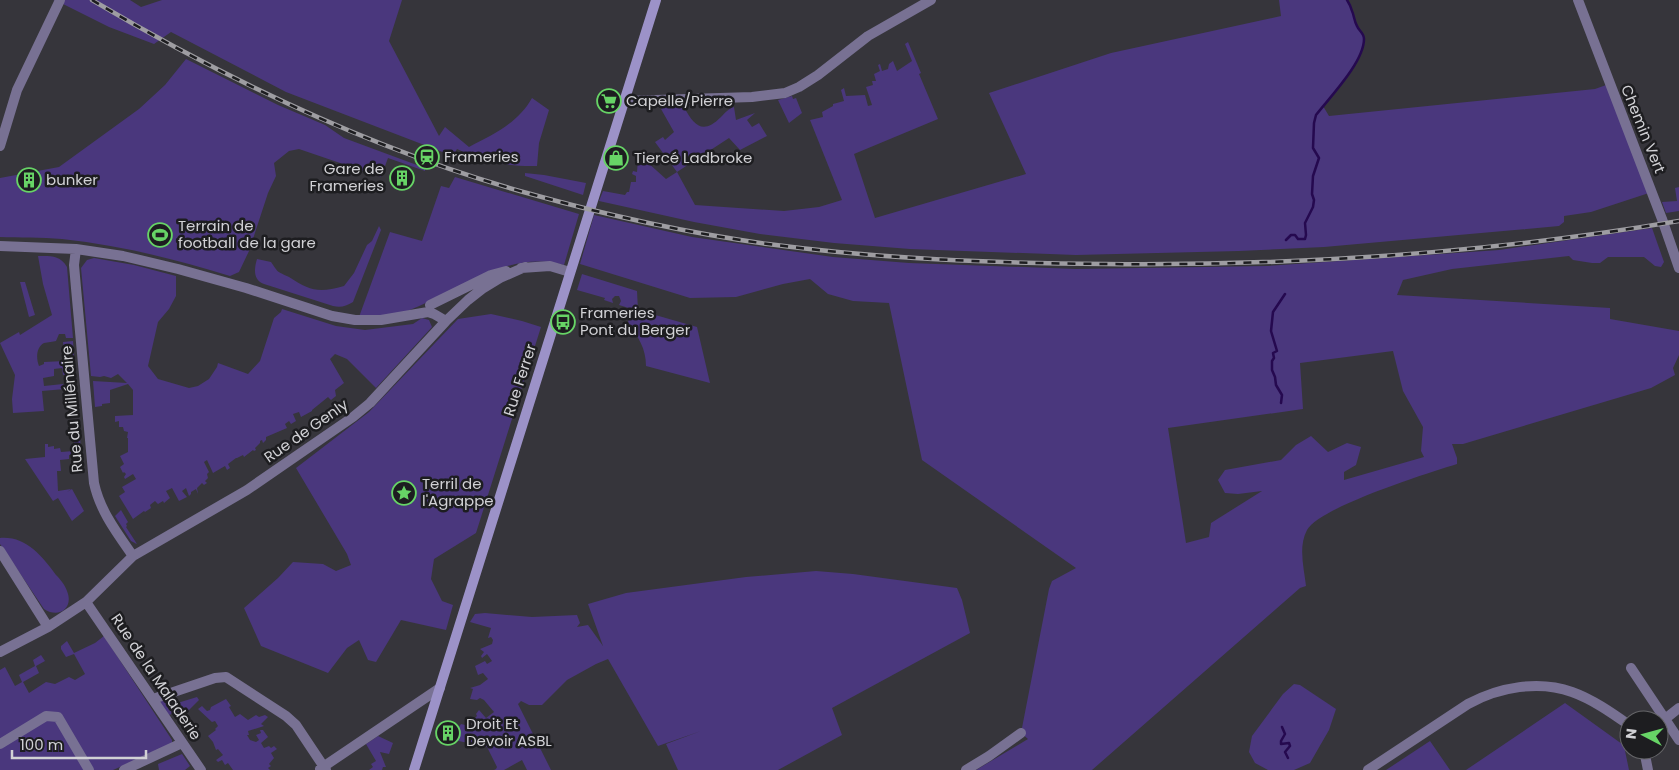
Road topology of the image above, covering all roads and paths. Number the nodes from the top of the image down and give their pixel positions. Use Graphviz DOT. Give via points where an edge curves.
graph roads {
  1 [pos="60,0"];
  2 [pos="656,0"];
  3 [pos="931,0"];
  4 [pos="1578,0"];
  5 [pos="624,101"];
  6 [pos="0,146"];
  7 [pos="0,246"];
  8 [pos="76,249"];
  9 [pos="525,268"];
  10 [pos="1679,268"];
  11 [pos="570,272"];
  12 [pos="430,305"];
  13 [pos="456,312"];
  14 [pos="401,317"];
  15 [pos="446,321"];
  16 [pos="0,552"];
  17 [pos="133,556"];
  18 [pos="86,602"];
  19 [pos="48,627"];
  20 [pos="0,652"];
  21 [pos="1630,668"];
  22 [pos="440,688"];
  23 [pos="153,699"];
  24 [pos="1679,708"];
  25 [pos="1654,710"];
  26 [pos="1669,716"];
  27 [pos="1619,718"];
  28 [pos="1669,730"];
  29 [pos="1021,733"];
  30 [pos="1679,740"];
  31 [pos="182,743"];
  32 [pos="0,744"];
  33 [pos="323,769"];
  34 [pos="89,770"];
  35 [pos="124,770"];
  36 [pos="201,770"];
  37 [pos="414,770"];
  38 [pos="966,770"];
  39 [pos="1368,770"];
  1 -- 6 [label="street" via="17,90"];
  2 -- 5 [label="main road, Rue Ferrer"];
  3 -- 5 [label="street" via="868,36 825,71 784,93"];
  4 -- 10 [label="street, Chemin Vert"];
  5 -- 11 [label="main road, Rue Ferrer"];
  7 -- 8 [label="street"];
  8 -- 14 [label="street" via="123,256 235,285 332,316 355,320"];
  8 -- 17 [label="street, Rue du Millénaire" via="74,265 94,483 106,517"];
  9 -- 11 [label="street" via="550,266"];
  9 -- 12 [label="street" via="492,275"];
  9 -- 13 [label="street, Rue de Genly" via="482,289"];
  11 -- 22 [label="main road, Rue Ferrer"];
  12 -- 13 [label="street" via="440,302"];
  12 -- 14 [label="street"];
  13 -- 15 [label="street, Rue de Genly"];
  14 -- 15 [label="street" via="428,312"];
  15 -- 17 [label="street, Rue de Genly" via="380,393 353,417 247,490"];
  16 -- 19 [label="street"];
  17 -- 18 [label="street, Rue de Genly"];
  18 -- 19 [label="street, Rue de Genly"];
  18 -- 23 [label="street, Rue de la Maladerie"];
  19 -- 20 [label="street, Rue de Genly"];
  21 -- 25 [label="street"];
  22 -- 33 [label="street"];
  22 -- 37 [label="main road, Rue Ferrer"];
  23 -- 31 [label="street, Rue de la Maladerie"];
  23 -- 33 [label="street" via="215,678 226,678 296,725"];
  24 -- 26 [label="street"];
  27 -- 39 [label="street" via="1572,692 1544,687 1506,689 1481,696"];
  28 -- 30 [label="street"];
  29 -- 38 [label="street"];
  31 -- 35 [label="street"];
  31 -- 36 [label="street, Rue de la Maladerie"];
  32 -- 34 [label="street" via="46,716 58,717"];
}
